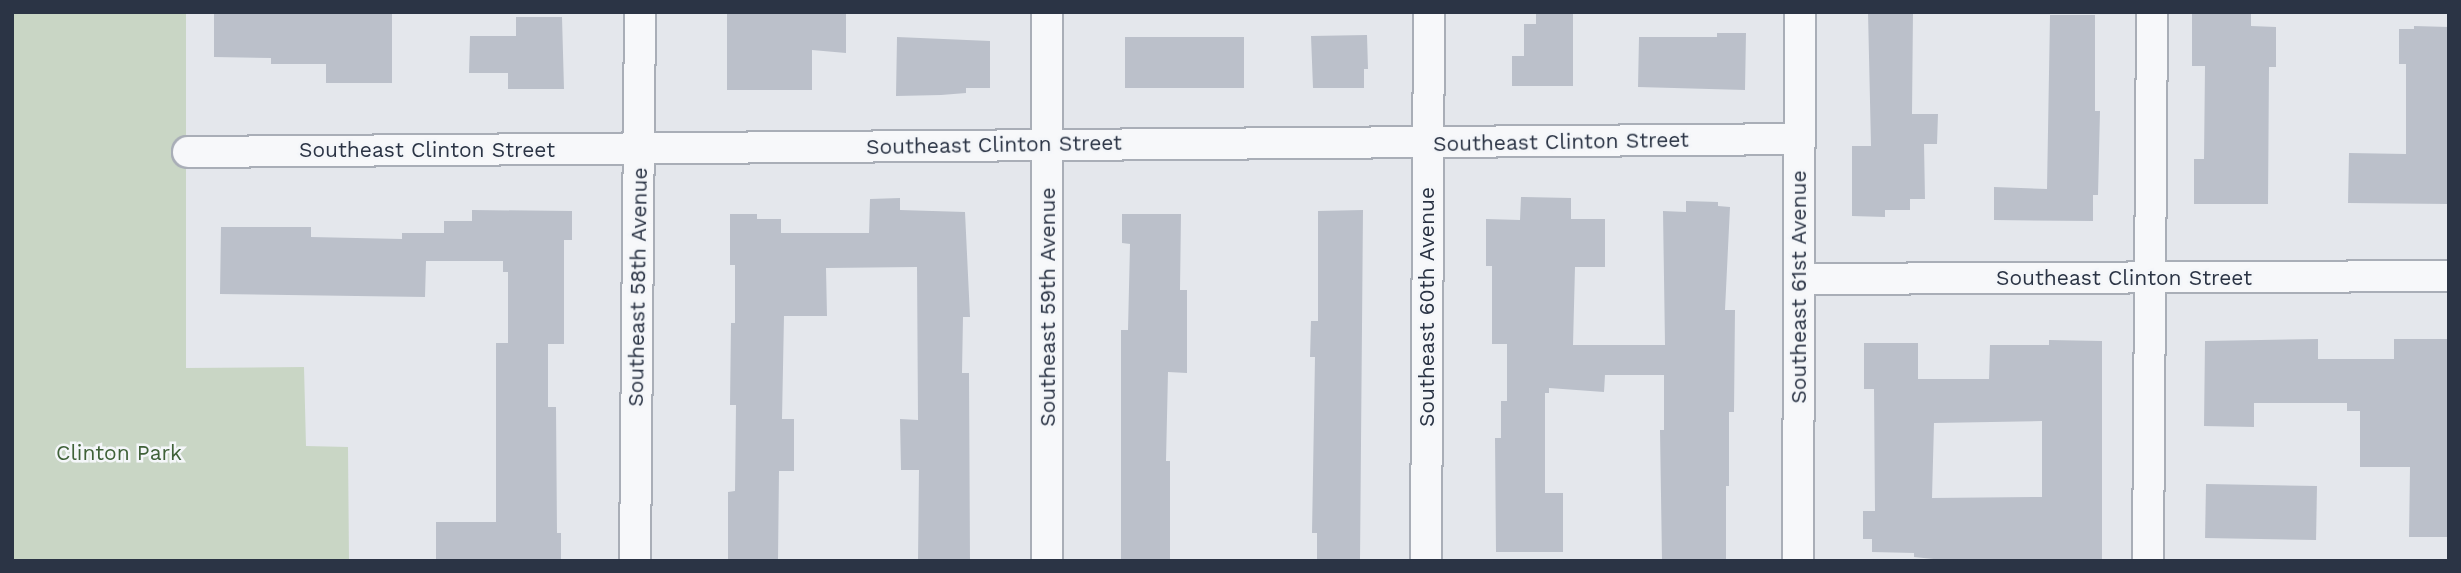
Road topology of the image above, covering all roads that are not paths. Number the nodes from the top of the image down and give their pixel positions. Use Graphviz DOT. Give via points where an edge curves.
graph roads {
  1 [pos="640,12"];
  2 [pos="1047,12"];
  3 [pos="1429,12"];
  4 [pos="1800,12"];
  5 [pos="2152,12"];
  6 [pos="1800,139"];
  7 [pos="1428,143"];
  8 [pos="1049,146"];
  9 [pos="640,148"];
  10 [pos="188,152"];
  11 [pos="2449,276"];
  12 [pos="2150,278"];
  13 [pos="1800,279"];
  14 [pos="635,561"];
  15 [pos="1047,561"];
  16 [pos="1426,561"];
  17 [pos="1798,561"];
  18 [pos="2148,561"];
  1 -- 9 [label="street, Southeast 58th Avenue"];
  2 -- 8 [label="street, Southeast 59th Avenue"];
  3 -- 7 [label="street, Southeast 60th Avenue"];
  4 -- 6 [label="street, Southeast 61st Avenue"];
  5 -- 12 [label="street"];
  6 -- 7 [label="street, Southeast Clinton Street"];
  6 -- 13 [label="street, Southeast 61st Avenue"];
  7 -- 8 [label="street, Southeast Clinton Street"];
  7 -- 16 [label="street, Southeast 60th Avenue"];
  8 -- 9 [label="street, Southeast Clinton Street"];
  8 -- 15 [label="street, Southeast 59th Avenue"];
  9 -- 10 [label="street, Southeast Clinton Street"];
  9 -- 14 [label="street, Southeast 58th Avenue"];
  11 -- 12 [label="street, Southeast Clinton Street"];
  12 -- 13 [label="street, Southeast Clinton Street"];
  12 -- 18 [label="street"];
  13 -- 17 [label="street, Southeast 61st Avenue"];
}
